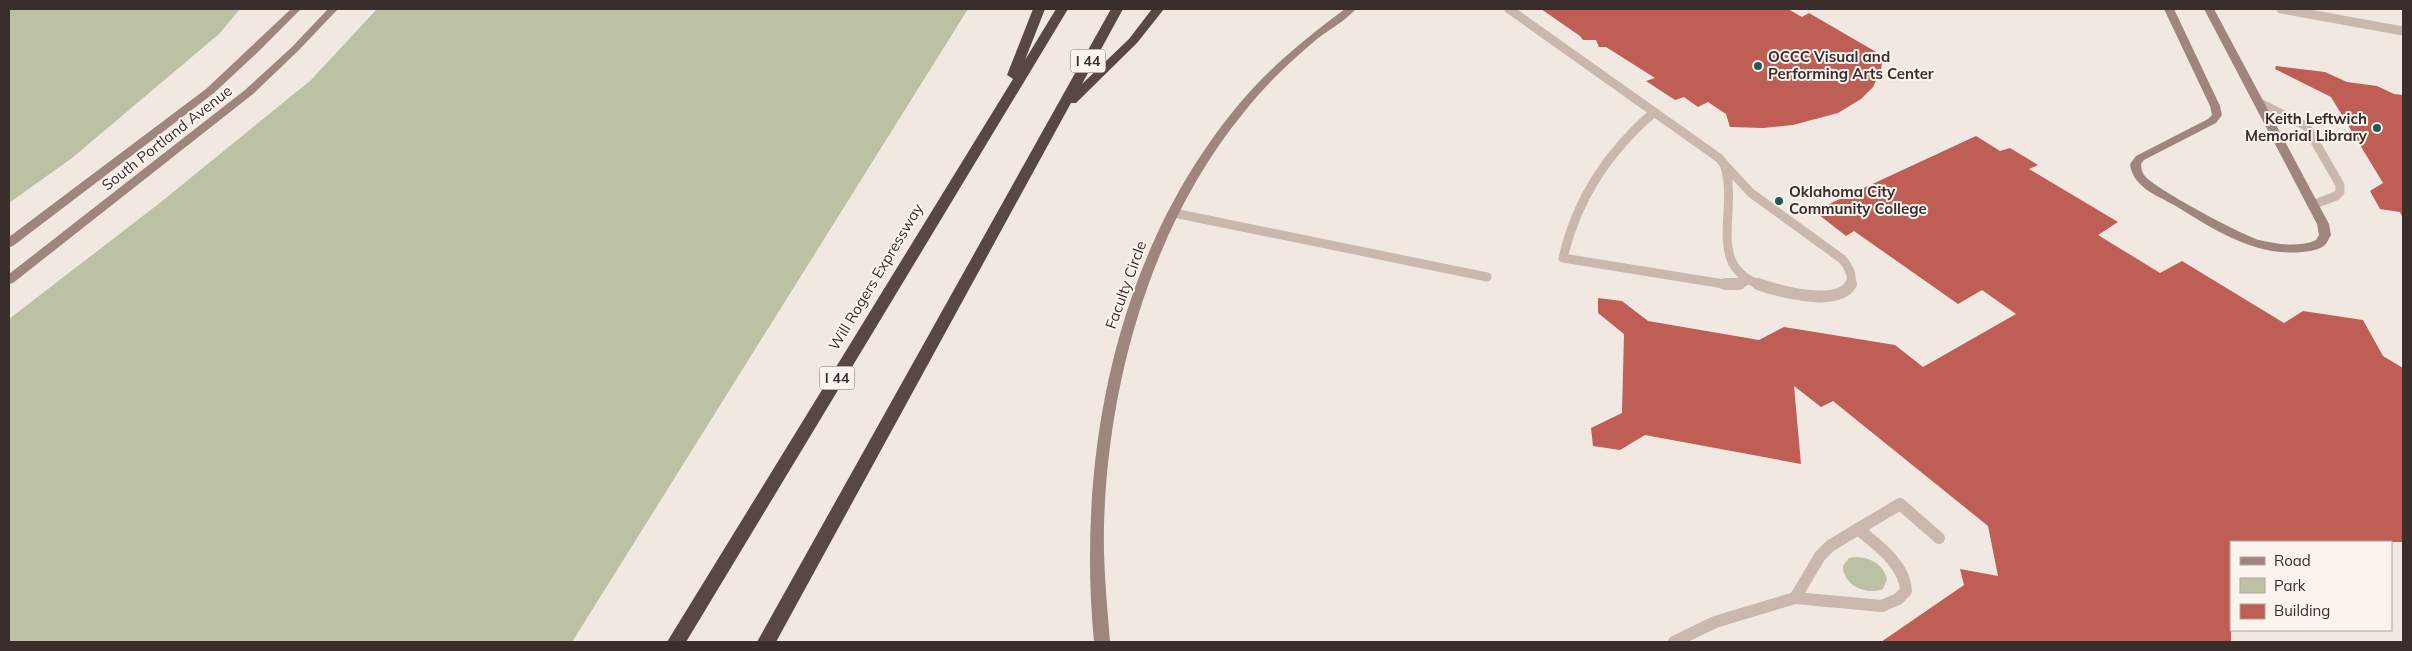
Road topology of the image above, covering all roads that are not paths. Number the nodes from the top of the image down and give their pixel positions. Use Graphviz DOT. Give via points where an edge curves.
graph roads {
  1 [pos="296,9"];
  2 [pos="333,9"];
  3 [pos="1039,9"];
  4 [pos="1062,9"];
  5 [pos="1116,9"];
  6 [pos="1158,9"];
  7 [pos="1350,9"];
  8 [pos="1509,9"];
  9 [pos="2169,9"];
  10 [pos="2209,9"];
  11 [pos="2281,9"];
  12 [pos="2403,31"];
  13 [pos="2258,102"];
  14 [pos="1654,112"];
  15 [pos="1059,113"];
  16 [pos="998,114"];
  17 [pos="1724,163"];
  18 [pos="2312,205"];
  19 [pos="1174,213"];
  20 [pos="9,243"];
  21 [pos="1487,277"];
  22 [pos="9,280"];
  23 [pos="1747,280"];
  24 [pos="1858,529"];
  25 [pos="1939,538"];
  26 [pos="1795,598"];
  27 [pos="676,642"];
  28 [pos="766,642"];
  29 [pos="1102,642"];
  30 [pos="1674,642"];
  1 -- 20 [label="street, South Portland Avenue" via="210,90"];
  2 -- 22 [label="street, South Portland Avenue" via="249,92"];
  3 -- 16 [label="highway"];
  4 -- 16 [label="highway, Will Rogers Expressway / I 44"];
  5 -- 15 [label="highway, I 44"];
  6 -- 15 [label="highway" via="1132,41"];
  7 -- 19 [label="street, Faculty Circle" via="1295,53 1261,86 1200,166"];
  8 -- 14 [label="lane"];
  9 -- 18 [label="street" via="2217,115 2212,121 2140,158 2135,164 2142,181 2233,234 2278,247 2298,249 2321,242 2325,230"];
  10 -- 13 [label="street"];
  11 -- 12 [label="lane"];
  13 -- 18 [label="street"];
  13 -- 18 [label="lane" via="2306,126 2340,185 2336,196"];
  14 -- 17 [label="lane"];
  14 -- 23 [label="lane" via="1627,135 1606,161 1585,196 1566,241 1563,258 1730,286"];
  15 -- 28 [label="highway, I 44"];
  16 -- 27 [label="highway, Will Rogers Expressway / I 44"];
  17 -- 23 [label="lane" via="1731,184 1729,254 1733,267"];
  17 -- 23 [label="lane" via="1751,193 1842,259 1852,281 1846,292 1830,296 1769,288"];
  19 -- 21 [label="lane"];
  19 -- 29 [label="street, Faculty Circle" via="1132,310 1115,374 1100,476 1097,543"];
  24 -- 25 [label="lane" via="1900,504"];
  24 -- 26 [label="lane" via="1820,556"];
  24 -- 26 [label="lane" via="1901,569 1906,589 1901,597 1882,606"];
  26 -- 30 [label="lane" via="1715,622"];
}
